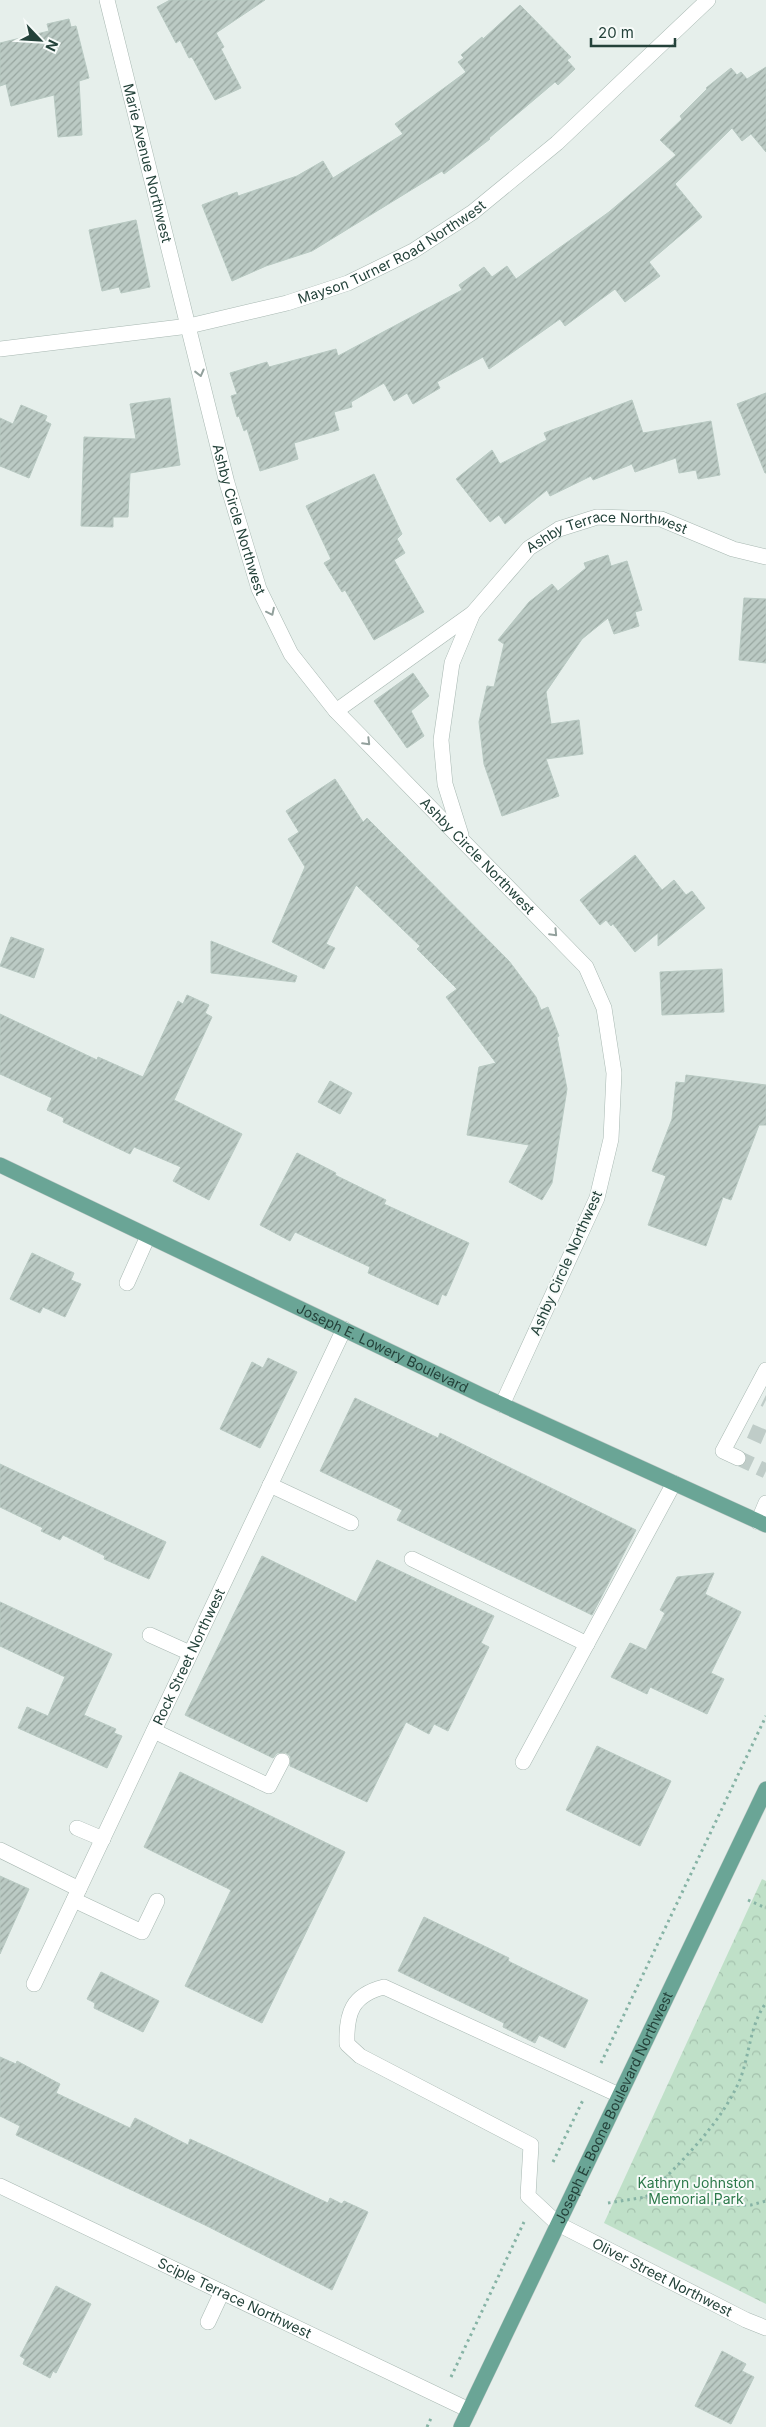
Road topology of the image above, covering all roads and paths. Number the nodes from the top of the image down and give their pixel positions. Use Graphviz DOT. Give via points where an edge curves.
graph roads {
  1 [pos="107,0"];
  2 [pos="708,0"];
  3 [pos="188,326"];
  4 [pos="0,349"];
  5 [pos="766,557"];
  6 [pos="473,613"];
  7 [pos="336,712"];
  8 [pos="462,839"];
  9 [pos="0,1165"];
  10 [pos="148,1236"];
  11 [pos="127,1283"];
  12 [pos="344,1329"];
  13 [pos="766,1370"];
  14 [pos="502,1404"];
  15 [pos="738,1458"];
  16 [pos="674,1483"];
  17 [pos="270,1485"];
  18 [pos="766,1504"];
  19 [pos="351,1523"];
  20 [pos="762,1523"];
  21 [pos="412,1559"];
  22 [pos="150,1635"];
  23 [pos="587,1644"];
  24 [pos="190,1654"];
  25 [pos="766,1716"];
  26 [pos="154,1731"];
  27 [pos="282,1762"];
  28 [pos="523,1762"];
  29 [pos="766,1789"];
  30 [pos="77,1828"];
  31 [pos="103,1839"];
  32 [pos="0,1850"];
  33 [pos="76,1895"];
  34 [pos="748,1900"];
  35 [pos="157,1901"];
  36 [pos="766,1908"];
  37 [pos="34,1984"];
  38 [pos="766,2003"];
  39 [pos="591,2082"];
  40 [pos="619,2095"];
  41 [pos="550,2168"];
  42 [pos="0,2186"];
  43 [pos="646,2197"];
  44 [pos="766,2201"];
  45 [pos="534,2202"];
  46 [pos="608,2203"];
  47 [pos="558,2224"];
  48 [pos="222,2292"];
  49 [pos="208,2322"];
  50 [pos="766,2328"];
  51 [pos="454,2370"];
  52 [pos="469,2410"];
  53 [pos="430,2420"];
  54 [pos="427,2427"];
  55 [pos="461,2427"];
  1 -- 3 [label="street, Marie Avenue Northwest"];
  2 -- 3 [label="street, Mayson Turner Road Northwest" via="557,143 473,212 413,251 348,282 287,303"];
  3 -- 4 [label="street, Mayson Turner Road Northwest"];
  3 -- 7 [label="street, Ashby Circle Northwest, one-way" via="227,482 259,588 291,654"];
  5 -- 6 [label="street, Ashby Terrace Northwest" via="733,549 660,519 597,518 559,530 529,548"];
  6 -- 7 [label="street, Ashby Terrace Northwest"];
  6 -- 8 [label="street, Ashby Terrace Northwest" via="452,663 441,740 445,784"];
  7 -- 8 [label="street, Ashby Circle Northwest, one-way"];
  8 -- 14 [label="street, Ashby Circle Northwest, one-way" via="586,967 604,1008 614,1073 612,1139 597,1198"];
  9 -- 10 [label="main road, Joseph E. Lowery Boulevard"];
  10 -- 11 [label="street"];
  10 -- 12 [label="main road, Joseph E. Lowery Boulevard"];
  12 -- 14 [label="main road, Joseph E. Lowery Boulevard"];
  12 -- 17 [label="street, Rock Street Northwest"];
  13 -- 15 [label="street" via="759,1396 743,1428 723,1451"];
  14 -- 16 [label="main road, Joseph E. Lowery Boulevard"];
  16 -- 20 [label="main road, Joseph E. Lowery Boulevard"];
  16 -- 23 [label="street"];
  17 -- 19 [label="street"];
  17 -- 24 [label="street, Rock Street Northwest"];
  18 -- 20 [label="street"];
  21 -- 23 [label="street"];
  22 -- 24 [label="street"];
  23 -- 28 [label="street"];
  24 -- 26 [label="street, Rock Street Northwest"];
  25 -- 39 [label="path"];
  26 -- 27 [label="street" via="269,1786"];
  26 -- 31 [label="street, Rock Street Northwest"];
  29 -- 40 [label="main road, Joseph E. Boone Boulevard Northwest"];
  30 -- 31 [label="street"];
  31 -- 33 [label="street, Rock Street Northwest"];
  32 -- 33 [label="street"];
  33 -- 35 [label="street" via="142,1932"];
  33 -- 37 [label="street, Rock Street Northwest"];
  34 -- 36 [label="path"];
  38 -- 43 [label="path" via="752,2032 748,2058 727,2103 689,2153"];
  39 -- 40 [label="street"];
  39 -- 41 [label="path"];
  39 -- 45 [label="street" via="384,1987 368,1991 351,2007 346,2026 347,2044 360,2056 530,2145 528,2196"];
  40 -- 47 [label="main road, Joseph E. Boone Boulevard Northwest"];
  42 -- 48 [label="street, Sciple Terrace Northwest"];
  43 -- 44 [label="path" via="728,2205"];
  43 -- 46 [label="path"];
  45 -- 47 [label="street, Oliver Street Northwest"];
  45 -- 51 [label="path"];
  47 -- 50 [label="street, Oliver Street Northwest"];
  47 -- 52 [label="main road, Joseph E. Boone Boulevard Northwest"];
  48 -- 49 [label="street"];
  48 -- 52 [label="street, Sciple Terrace Northwest"];
  52 -- 55 [label="main road, Joseph E. Boone Boulevard Northwest"];
  53 -- 54 [label="path"];
}
